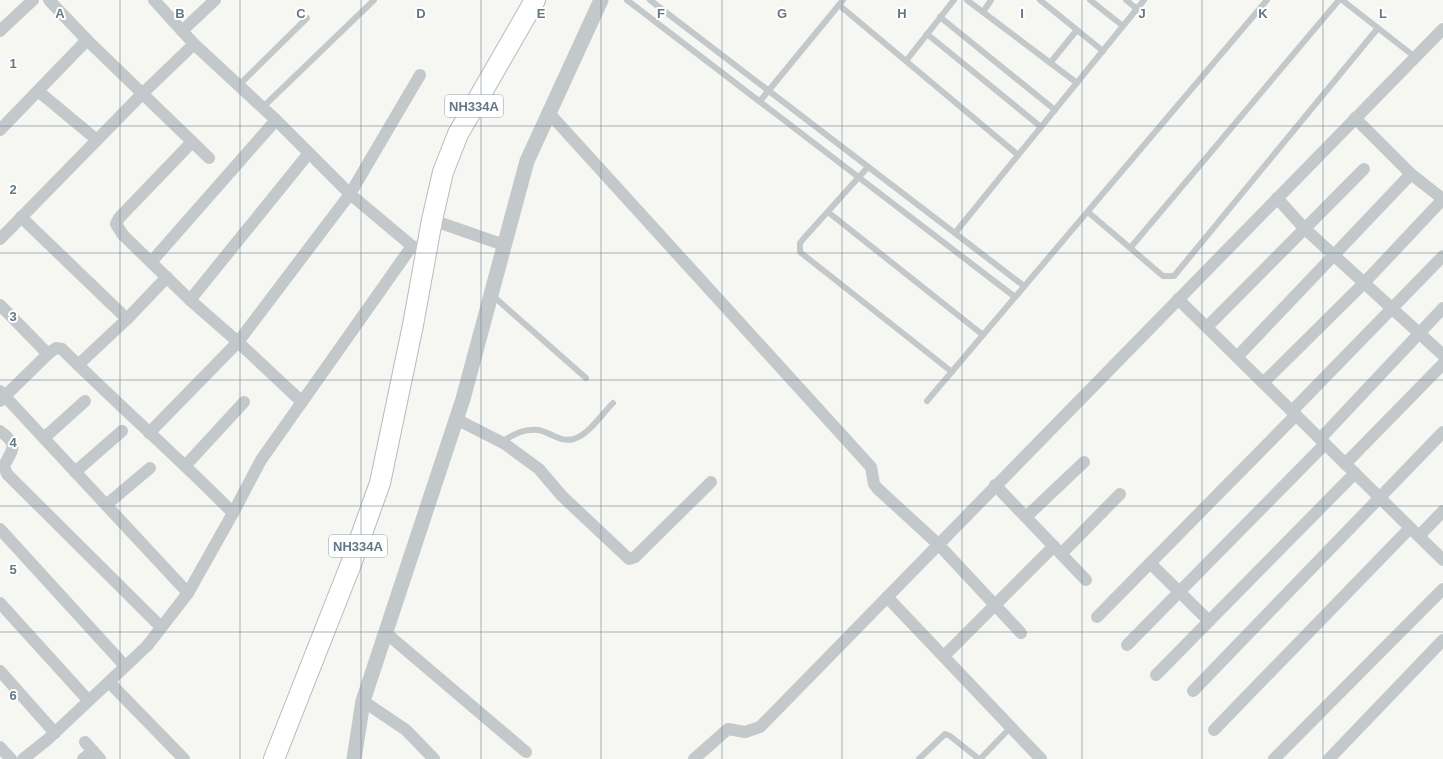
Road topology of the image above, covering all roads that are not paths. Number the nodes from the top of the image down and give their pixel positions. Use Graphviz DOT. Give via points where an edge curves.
graph roads {
  1 [pos="33,0"];
  2 [pos="50,0"];
  3 [pos="154,0"];
  4 [pos="215,0"];
  5 [pos="374,0"];
  6 [pos="535,0"];
  7 [pos="601,0"];
  8 [pos="627,0"];
  9 [pos="650,0"];
  10 [pos="954,0"];
  11 [pos="967,0"];
  12 [pos="991,0"];
  13 [pos="1040,0"];
  14 [pos="1090,0"];
  15 [pos="1126,0"];
  16 [pos="1144,0"];
  17 [pos="1267,0"];
  18 [pos="1340,0"];
  19 [pos="841,3"];
  20 [pos="1137,9"];
  21 [pos="983,12"];
  22 [pos="940,17"];
  23 [pos="307,18"];
  24 [pos="1123,26"];
  25 [pos="1378,28"];
  26 [pos="1443,29"];
  27 [pos="1077,30"];
  28 [pos="0,31"];
  29 [pos="182,31"];
  30 [pos="927,34"];
  31 [pos="87,40"];
  32 [pos="194,44"];
  33 [pos="1103,51"];
  34 [pos="1415,57"];
  35 [pos="906,62"];
  36 [pos="1050,63"];
  37 [pos="420,75"];
  38 [pos="1077,83"];
  39 [pos="239,85"];
  40 [pos="768,90"];
  41 [pos="38,91"];
  42 [pos="142,94"];
  43 [pos="760,101"];
  44 [pos="263,107"];
  45 [pos="1055,110"];
  46 [pos="549,113"];
  47 [pos="1355,118"];
  48 [pos="276,120"];
  49 [pos="1041,127"];
  50 [pos="0,130"];
  51 [pos="98,140"];
  52 [pos="192,142"];
  53 [pos="309,153"];
  54 [pos="1018,155"];
  55 [pos="209,158"];
  56 [pos="868,167"];
  57 [pos="1364,169"];
  58 [pos="1411,174"];
  59 [pos="860,177"];
  60 [pos="350,194"];
  61 [pos="1277,198"];
  62 [pos="1443,199"];
  63 [pos="828,212"];
  64 [pos="1088,212"];
  65 [pos="21,217"];
  66 [pos="432,220"];
  67 [pos="1304,228"];
  68 [pos="955,233"];
  69 [pos="0,239"];
  70 [pos="504,245"];
  71 [pos="1131,247"];
  72 [pos="419,249"];
  73 [pos="1334,255"];
  74 [pos="1443,256"];
  75 [pos="152,261"];
  76 [pos="167,277"];
  77 [pos="1364,282"];
  78 [pos="1024,286"];
  79 [pos="491,294"];
  80 [pos="1015,297"];
  81 [pos="1178,299"];
  82 [pos="190,300"];
  83 [pos="0,305"];
  84 [pos="1392,307"];
  85 [pos="1443,308"];
  86 [pos="127,319"];
  87 [pos="1207,327"];
  88 [pos="1419,333"];
  89 [pos="983,335"];
  90 [pos="238,342"];
  91 [pos="48,354"];
  92 [pos="1443,355"];
  93 [pos="1237,357"];
  94 [pos="1443,364"];
  95 [pos="78,365"];
  96 [pos="952,372"];
  97 [pos="586,378"];
  98 [pos="1263,383"];
  99 [pos="2,396"];
  100 [pos="85,401"];
  101 [pos="927,401"];
  102 [pos="244,402"];
  103 [pos="302,402"];
  104 [pos="613,403"];
  105 [pos="1294,413"];
  106 [pos="456,419"];
  107 [pos="0,431"];
  108 [pos="122,431"];
  109 [pos="1443,432"];
  110 [pos="150,433"];
  111 [pos="44,438"];
  112 [pos="1323,441"];
  113 [pos="501,442"];
  114 [pos="1084,462"];
  115 [pos="1345,464"];
  116 [pos="186,465"];
  117 [pos="150,468"];
  118 [pos="76,472"];
  119 [pos="1355,473"];
  120 [pos="712,482"];
  121 [pos="995,485"];
  122 [pos="1120,494"];
  123 [pos="1380,498"];
  124 [pos="106,505"];
  125 [pos="1443,511"];
  126 [pos="234,514"];
  127 [pos="1026,517"];
  128 [pos="0,529"];
  129 [pos="1415,532"];
  130 [pos="938,544"];
  131 [pos="1057,550"];
  132 [pos="1443,560"];
  133 [pos="1150,563"];
  134 [pos="1086,580"];
  135 [pos="1443,589"];
  136 [pos="1180,591"];
  137 [pos="188,593"];
  138 [pos="887,597"];
  139 [pos="0,603"];
  140 [pos="995,606"];
  141 [pos="1097,616"];
  142 [pos="1210,621"];
  143 [pos="161,627"];
  144 [pos="386,633"];
  145 [pos="1021,633"];
  146 [pos="1443,640"];
  147 [pos="1127,645"];
  148 [pos="944,656"];
  149 [pos="125,666"];
  150 [pos="0,672"];
  151 [pos="1156,675"];
  152 [pos="109,682"];
  153 [pos="1193,691"];
  154 [pos="88,700"];
  155 [pos="363,701"];
  156 [pos="1011,727"];
  157 [pos="1214,730"];
  158 [pos="56,733"];
  159 [pos="0,747"];
  160 [pos="92,750"];
  161 [pos="526,752"];
  162 [pos="11,759"];
  163 [pos="24,759"];
  164 [pos="83,759"];
  165 [pos="184,759"];
  166 [pos="274,759"];
  167 [pos="354,759"];
  168 [pos="434,759"];
  169 [pos="694,759"];
  170 [pos="919,759"];
  171 [pos="980,759"];
  172 [pos="1041,759"];
  173 [pos="1274,759"];
  174 [pos="1329,759"];
  1 -- 28 [label="street"];
  2 -- 31 [label="street"];
  3 -- 29 [label="street"];
  4 -- 29 [label="street"];
  5 -- 44 [label="lane"];
  6 -- 66 [label="highway, NH334A" via="458,134 443,172"];
  7 -- 46 [label="street"];
  8 -- 43 [label="lane"];
  9 -- 40 [label="lane"];
  10 -- 22 [label="lane"];
  11 -- 21 [label="lane"];
  12 -- 21 [label="lane"];
  13 -- 27 [label="lane"];
  14 -- 24 [label="lane"];
  15 -- 20 [label="lane"];
  16 -- 20 [label="lane"];
  17 -- 64 [label="lane"];
  18 -- 25 [label="lane"];
  18 -- 71 [label="lane"];
  19 -- 35 [label="lane"];
  19 -- 40 [label="lane"];
  20 -- 24 [label="lane"];
  21 -- 36 [label="lane"];
  22 -- 30 [label="lane"];
  22 -- 45 [label="lane"];
  23 -- 39 [label="lane"];
  24 -- 33 [label="lane"];
  25 -- 34 [label="lane"];
  25 -- 71 [label="lane" via="1174,276 1163,276"];
  26 -- 34 [label="street"];
  27 -- 33 [label="lane"];
  27 -- 36 [label="lane"];
  29 -- 32 [label="street"];
  30 -- 35 [label="lane"];
  30 -- 49 [label="lane"];
  31 -- 41 [label="street"];
  31 -- 42 [label="street"];
  32 -- 39 [label="street"];
  32 -- 42 [label="street"];
  33 -- 38 [label="lane"];
  34 -- 47 [label="street"];
  35 -- 54 [label="lane"];
  36 -- 38 [label="lane"];
  37 -- 60 [label="street"];
  38 -- 45 [label="lane"];
  39 -- 44 [label="street"];
  40 -- 43 [label="lane"];
  40 -- 56 [label="lane"];
  41 -- 50 [label="street"];
  41 -- 51 [label="street"];
  42 -- 51 [label="street"];
  42 -- 52 [label="street"];
  43 -- 59 [label="lane"];
  44 -- 48 [label="street"];
  45 -- 49 [label="lane"];
  46 -- 70 [label="street" via="527,161"];
  46 -- 130 [label="street" via="872,467 874,484 878,490"];
  47 -- 58 [label="street"];
  47 -- 61 [label="street"];
  48 -- 53 [label="street"];
  48 -- 75 [label="street"];
  49 -- 54 [label="lane"];
  51 -- 65 [label="street"];
  52 -- 55 [label="street"];
  52 -- 75 [label="street" via="117,221 116,224 123,235"];
  53 -- 60 [label="street"];
  53 -- 82 [label="street"];
  54 -- 68 [label="lane"];
  56 -- 59 [label="lane"];
  56 -- 68 [label="lane"];
  57 -- 67 [label="street"];
  58 -- 62 [label="street"];
  58 -- 73 [label="street"];
  59 -- 63 [label="lane"];
  59 -- 80 [label="lane"];
  60 -- 72 [label="street"];
  60 -- 90 [label="street"];
  61 -- 67 [label="street"];
  61 -- 81 [label="street"];
  62 -- 77 [label="street"];
  63 -- 89 [label="lane"];
  63 -- 96 [label="lane" via="800,243 800,252"];
  64 -- 71 [label="lane"];
  64 -- 78 [label="lane"];
  65 -- 69 [label="street"];
  65 -- 86 [label="street"];
  66 -- 70 [label="street"];
  66 -- 72 [label="highway, NH334A"];
  67 -- 73 [label="street"];
  67 -- 87 [label="street"];
  68 -- 78 [label="lane"];
  70 -- 79 [label="street"];
  72 -- 103 [label="street"];
  72 -- 166 [label="highway, NH334A" via="380,483"];
  73 -- 77 [label="street"];
  73 -- 93 [label="street"];
  74 -- 84 [label="street"];
  75 -- 76 [label="street"];
  76 -- 82 [label="street"];
  76 -- 86 [label="street"];
  77 -- 84 [label="street"];
  77 -- 98 [label="street"];
  78 -- 80 [label="lane"];
  79 -- 97 [label="lane"];
  79 -- 106 [label="street"];
  80 -- 89 [label="lane"];
  81 -- 87 [label="street"];
  81 -- 121 [label="street"];
  82 -- 90 [label="street"];
  83 -- 91 [label="street"];
  84 -- 88 [label="street"];
  84 -- 105 [label="street"];
  85 -- 88 [label="street"];
  86 -- 95 [label="street"];
  87 -- 93 [label="street"];
  88 -- 92 [label="street"];
  88 -- 112 [label="street"];
  89 -- 96 [label="lane"];
  90 -- 103 [label="street"];
  90 -- 110 [label="street"];
  91 -- 95 [label="street" via="60,347"];
  91 -- 99 [label="street"];
  93 -- 98 [label="street"];
  94 -- 115 [label="street"];
  95 -- 110 [label="street"];
  96 -- 101 [label="lane"];
  98 -- 105 [label="street"];
  99 -- 111 [label="street"];
  100 -- 111 [label="street"];
  102 -- 116 [label="street"];
  103 -- 126 [label="street" via="261,460"];
  104 -- 113 [label="lane" via="584,433 574,439 557,438 540,430 530,430 515,434"];
  105 -- 112 [label="street"];
  105 -- 133 [label="street"];
  106 -- 113 [label="street"];
  106 -- 144 [label="street"];
  107 -- 143 [label="street" via="10,438 13,444 12,454 4,466 7,474"];
  108 -- 118 [label="street"];
  109 -- 123 [label="street"];
  110 -- 116 [label="street"];
  111 -- 118 [label="street"];
  112 -- 115 [label="street"];
  112 -- 136 [label="street"];
  113 -- 120 [label="street" via="539,470 562,496 629,559 635,558"];
  114 -- 127 [label="street"];
  115 -- 119 [label="street"];
  116 -- 126 [label="street"];
  117 -- 124 [label="street"];
  118 -- 124 [label="street"];
  119 -- 123 [label="street"];
  119 -- 142 [label="street"];
  121 -- 127 [label="street"];
  121 -- 130 [label="street"];
  122 -- 131 [label="street"];
  123 -- 129 [label="street"];
  123 -- 153 [label="street"];
  124 -- 137 [label="street"];
  125 -- 129 [label="street"];
  126 -- 137 [label="street"];
  127 -- 131 [label="street"];
  128 -- 149 [label="street"];
  129 -- 132 [label="street"];
  129 -- 157 [label="street"];
  130 -- 138 [label="street"];
  130 -- 140 [label="street"];
  131 -- 134 [label="street"];
  131 -- 140 [label="street"];
  133 -- 136 [label="street"];
  133 -- 141 [label="street"];
  135 -- 173 [label="street"];
  136 -- 142 [label="street"];
  136 -- 147 [label="street"];
  137 -- 143 [label="street"];
  138 -- 148 [label="street"];
  138 -- 169 [label="street" via="760,727 745,732 728,729"];
  139 -- 154 [label="street"];
  140 -- 145 [label="street"];
  140 -- 148 [label="street"];
  142 -- 151 [label="street"];
  143 -- 149 [label="street" via="147,646"];
  144 -- 155 [label="street"];
  144 -- 161 [label="street"];
  146 -- 174 [label="street"];
  148 -- 156 [label="street"];
  149 -- 152 [label="street"];
  150 -- 158 [label="street"];
  152 -- 154 [label="street"];
  152 -- 165 [label="street"];
  154 -- 158 [label="street"];
  155 -- 167 [label="street"];
  155 -- 168 [label="street" via="406,730"];
  156 -- 171 [label="lane"];
  156 -- 172 [label="street"];
  158 -- 163 [label="street"];
  159 -- 162 [label="street"];
  160 -- 164 [label="street"];
  170 -- 171 [label="lane" via="945,734"];
}
